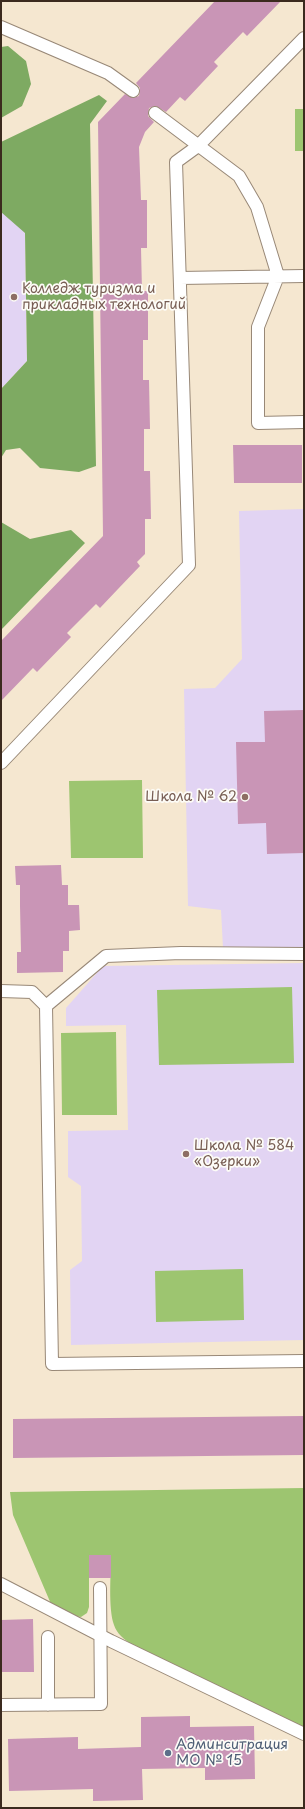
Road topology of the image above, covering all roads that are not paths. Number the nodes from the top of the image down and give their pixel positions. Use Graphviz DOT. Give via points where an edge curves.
graph roads {
  1 [pos="1,27"];
  2 [pos="304,38"];
  3 [pos="133,91"];
  4 [pos="155,113"];
  5 [pos="198,146"];
  6 [pos="278,276"];
  7 [pos="304,276"];
  8 [pos="180,278"];
  9 [pos="304,422"];
  10 [pos="1,763"];
  11 [pos="304,954"];
  12 [pos="1,991"];
  13 [pos="46,1006"];
  14 [pos="304,1361"];
  15 [pos="1,1584"];
  16 [pos="100,1588"];
  17 [pos="101,1636"];
  18 [pos="48,1637"];
  19 [pos="1,1705"];
  20 [pos="48,1705"];
  21 [pos="304,1734"];
  1 -- 3 [label="lane" via="108,73"];
  2 -- 5 [label="lane"];
  4 -- 5 [label="lane"];
  5 -- 6 [label="lane" via="239,176 257,207"];
  5 -- 8 [label="lane" via="176,162"];
  6 -- 7 [label="lane"];
  6 -- 8 [label="lane"];
  6 -- 9 [label="lane" via="258,328 258,423"];
  8 -- 10 [label="lane" via="189,565"];
  11 -- 13 [label="lane" via="181,953 106,956"];
  12 -- 13 [label="lane" via="32,992"];
  13 -- 14 [label="lane" via="52,1364"];
  15 -- 17 [label="lane"];
  16 -- 17 [label="lane"];
  17 -- 20 [label="lane" via="101,1704"];
  17 -- 21 [label="lane"];
  18 -- 20 [label="lane"];
  19 -- 20 [label="lane"];
}
